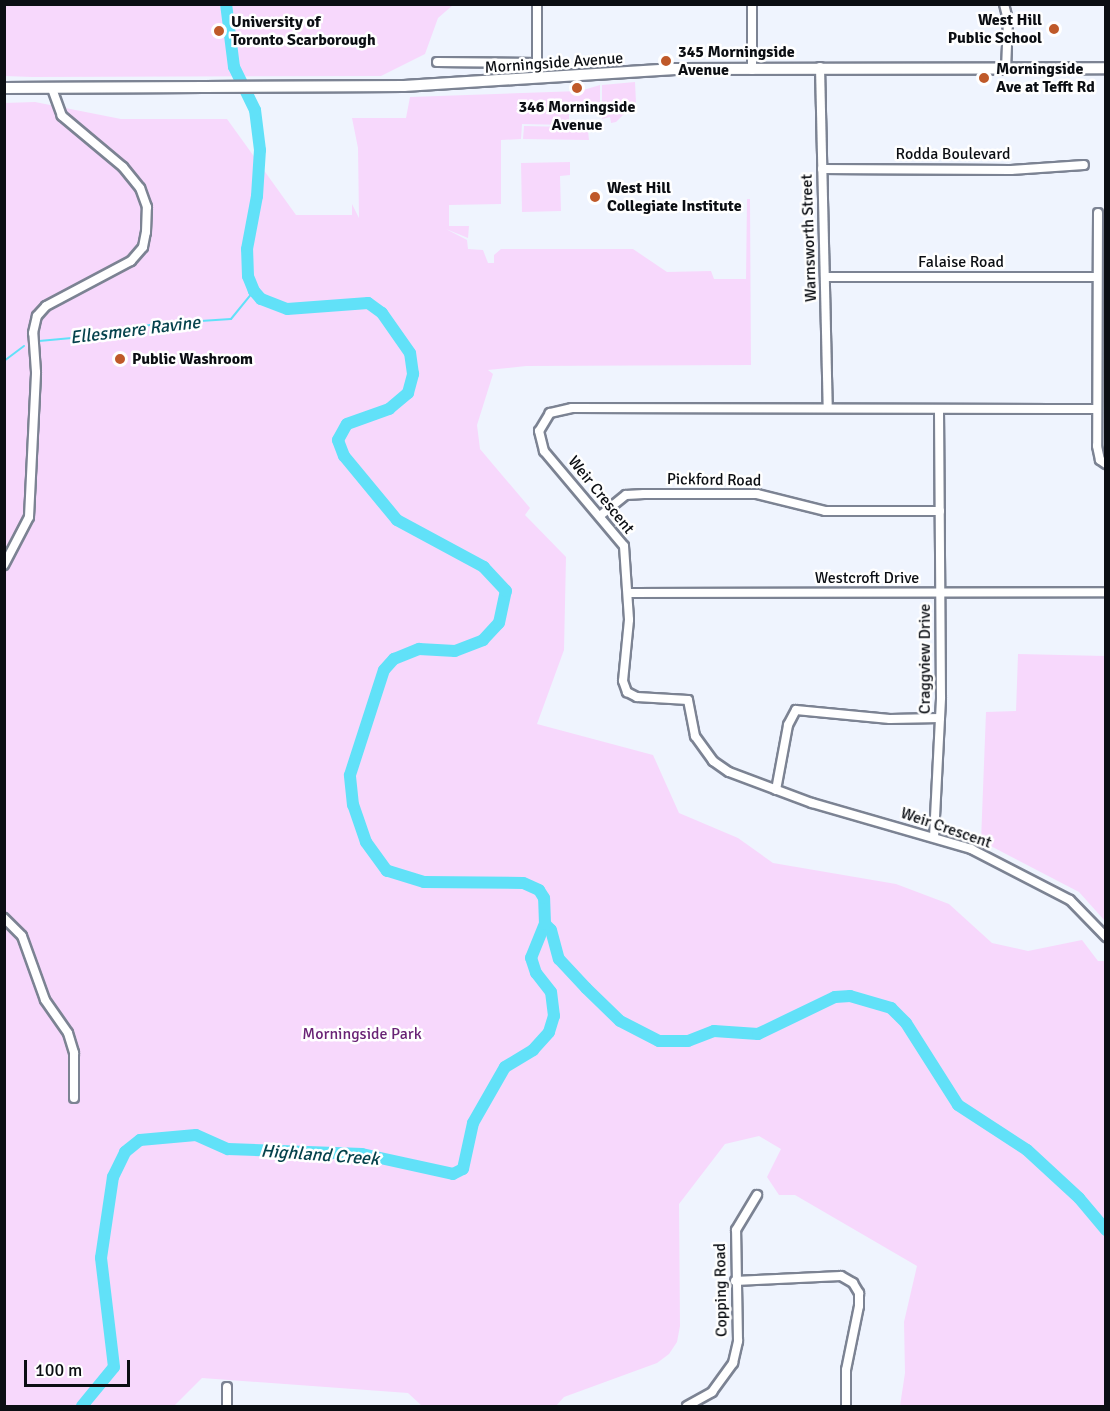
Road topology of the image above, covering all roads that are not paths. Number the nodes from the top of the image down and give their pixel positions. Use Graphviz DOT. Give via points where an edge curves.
graph roads {
  1 [pos="537,4"];
  2 [pos="752,4"];
  3 [pos="1004,4"];
  4 [pos="437,62"];
  5 [pos="820,68"];
  6 [pos="1106,68"];
  7 [pos="1006,69"];
  8 [pos="752,70"];
  9 [pos="4,88"];
  10 [pos="52,88"];
  11 [pos="1084,165"];
  12 [pos="822,169"];
  13 [pos="1098,213"];
  14 [pos="825,277"];
  15 [pos="1097,277"];
  16 [pos="1102,302"];
  17 [pos="828,407"];
  18 [pos="939,409"];
  19 [pos="1097,410"];
  20 [pos="1106,464"];
  21 [pos="940,511"];
  22 [pos="601,515"];
  23 [pos="4,565"];
  24 [pos="1106,592"];
  25 [pos="628,593"];
  26 [pos="940,593"];
  27 [pos="940,717"];
  28 [pos="776,790"];
  29 [pos="934,837"];
  30 [pos="4,918"];
  31 [pos="1106,937"];
  32 [pos="74,1098"];
  33 [pos="757,1195"];
  34 [pos="735,1281"];
  35 [pos="227,1387"];
  36 [pos="227,1407"];
  37 [pos="687,1407"];
  38 [pos="846,1407"];
  1 -- 4 [label="street" via="537,63"];
  2 -- 8 [label="street"];
  3 -- 7 [label="street" via="1008,20"];
  5 -- 7 [label="main road, Morningside Avenue"];
  5 -- 8 [label="main road, Morningside Avenue"];
  5 -- 12 [label="street, Warnsworth Street"];
  6 -- 7 [label="main road, Morningside Avenue"];
  8 -- 10 [label="main road, Morningside Avenue" via="675,69 386,86"];
  9 -- 10 [label="main road, Morningside Avenue"];
  10 -- 23 [label="street" via="62,116 123,167 140,188 147,207 146,232 142,248 131,261 46,306 37,316 33,333 36,372 29,517"];
  11 -- 12 [label="street, Rodda Boulevard" via="1068,169"];
  12 -- 14 [label="street, Warnsworth Street"];
  13 -- 15 [label="street"];
  14 -- 15 [label="street, Falaise Road"];
  14 -- 17 [label="street, Warnsworth Street"];
  15 -- 16 [label="street"];
  16 -- 19 [label="street"];
  17 -- 18 [label="street, Weir Crescent"];
  17 -- 22 [label="street, Weir Crescent" via="572,408 550,413 539,431 540,442"];
  18 -- 19 [label="street, Weir Crescent"];
  18 -- 21 [label="street, Craggview Drive"];
  19 -- 20 [label="street" via="1098,455"];
  21 -- 22 [label="street, Pickford Road" via="825,511 757,494 644,494 626,495"];
  21 -- 26 [label="street, Craggview Drive"];
  22 -- 25 [label="street, Weir Crescent" via="624,546"];
  24 -- 26 [label="street, Westcroft Drive"];
  25 -- 26 [label="street, Westcroft Drive"];
  25 -- 28 [label="street, Weir Crescent" via="624,688 637,697 688,700 695,736 713,761 729,772"];
  26 -- 27 [label="street, Craggview Drive"];
  27 -- 28 [label="street" via="890,719 796,710 788,725"];
  27 -- 29 [label="street, Craggview Drive"];
  28 -- 29 [label="street, Weir Crescent"];
  29 -- 31 [label="street, Weir Crescent" via="971,849 1070,900"];
  30 -- 32 [label="street" via="22,936 45,1000 68,1032 74,1053"];
  33 -- 34 [label="street, Copping Road" via="736,1230"];
  34 -- 37 [label="street, Copping Road" via="738,1341 733,1363 712,1392"];
  34 -- 38 [label="street" via="841,1276 853,1283 859,1293 859,1306 846,1370"];
  35 -- 36 [label="street"];
}
